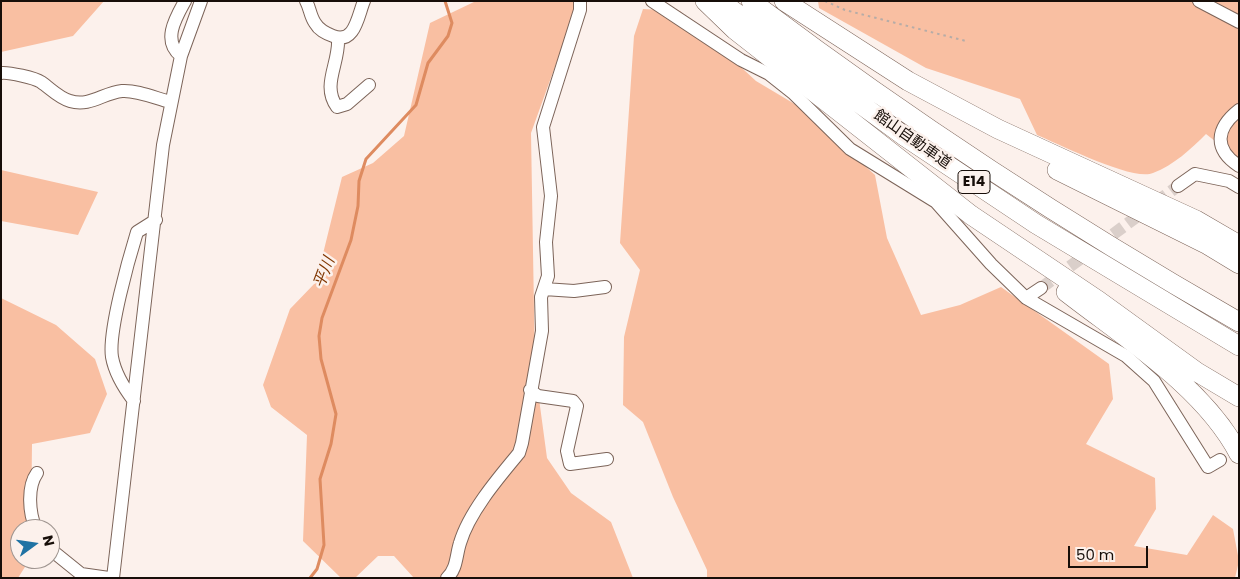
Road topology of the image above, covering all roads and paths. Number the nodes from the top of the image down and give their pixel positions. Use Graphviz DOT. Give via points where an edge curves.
graph roads {
  1 [pos="185,1"];
  2 [pos="201,1"];
  3 [pos="306,1"];
  4 [pos="364,1"];
  5 [pos="580,1"];
  6 [pos="652,1"];
  7 [pos="704,1"];
  8 [pos="720,1"];
  9 [pos="751,1"];
  10 [pos="784,1"];
  11 [pos="825,1"];
  12 [pos="1199,1"];
  13 [pos="1239,22"];
  14 [pos="338,38"];
  15 [pos="966,41"];
  16 [pos="181,56"];
  17 [pos="1,73"];
  18 [pos="908,82"];
  19 [pos="369,85"];
  20 [pos="170,102"];
  21 [pos="1239,110"];
  22 [pos="1239,166"];
  23 [pos="1178,186"];
  24 [pos="1239,187"];
  25 [pos="156,220"];
  26 [pos="1239,245"];
  27 [pos="1026,252"];
  28 [pos="1239,264"];
  29 [pos="605,287"];
  30 [pos="1041,288"];
  31 [pos="544,289"];
  32 [pos="1026,298"];
  33 [pos="1239,322"];
  34 [pos="1239,346"];
  35 [pos="530,390"];
  36 [pos="1239,397"];
  37 [pos="134,401"];
  38 [pos="1239,454"];
  39 [pos="607,459"];
  40 [pos="1220,460"];
  41 [pos="37,473"];
  42 [pos="33,519"];
  43 [pos="60,558"];
  44 [pos="79,576"];
  45 [pos="109,578"];
  46 [pos="113,578"];
  47 [pos="447,578"];
  1 -- 16 [label="street" via="174,21 171,39 173,49"];
  2 -- 16 [label="street"];
  3 -- 14 [label="street" via="314,22 323,32"];
  4 -- 14 [label="street" via="355,30"];
  5 -- 31 [label="street" via="580,10 543,127 552,196 546,242 548,276"];
  6 -- 32 [label="street" via="741,60 768,74 793,93 850,149 936,202"];
  7 -- 27 [label="highway" via="735,30 971,215"];
  8 -- 34 [label="highway, 館山自動車道 / E14" via="904,136 1036,224"];
  9 -- 33 [label="highway, 館山自動車道 / E14" via="914,120 1045,207"];
  10 -- 18 [label="highway"];
  11 -- 15 [label="path" via="845,10"];
  12 -- 13 [label="street"];
  14 -- 19 [label="street" via="339,49 329,86 331,99 337,107 347,104"];
  16 -- 20 [label="street"];
  17 -- 20 [label="street" via="40,81 68,101 94,101 124,91"];
  18 -- 26 [label="highway" via="1014,137 1196,220"];
  18 -- 28 [label="highway" via="991,135 1206,244"];
  20 -- 25 [label="street"];
  21 -- 22 [label="street" via="1222,132 1220,144 1223,154"];
  23 -- 24 [label="street" via="1195,174 1230,181"];
  25 -- 37 [label="street"];
  25 -- 37 [label="street" via="137,232 112,338 114,366"];
  27 -- 36 [label="highway" via="1197,372"];
  27 -- 38 [label="highway" via="1033,267 1192,393 1228,435"];
  29 -- 31 [label="street" via="574,291"];
  30 -- 32 [label="street"];
  31 -- 35 [label="street" via="541,297 542,331"];
  32 -- 40 [label="street" via="1126,356 1154,381 1208,467"];
  35 -- 39 [label="street" via="538,396 573,401 577,406 567,451 570,464"];
  35 -- 47 [label="street" via="519,453 470,520 460,541 453,573"];
  37 -- 46 [label="street"];
  41 -- 42 [label="street" via="32,480 30,506"];
  43 -- 44 [label="street"];
  44 -- 45 [label="street"];
}
